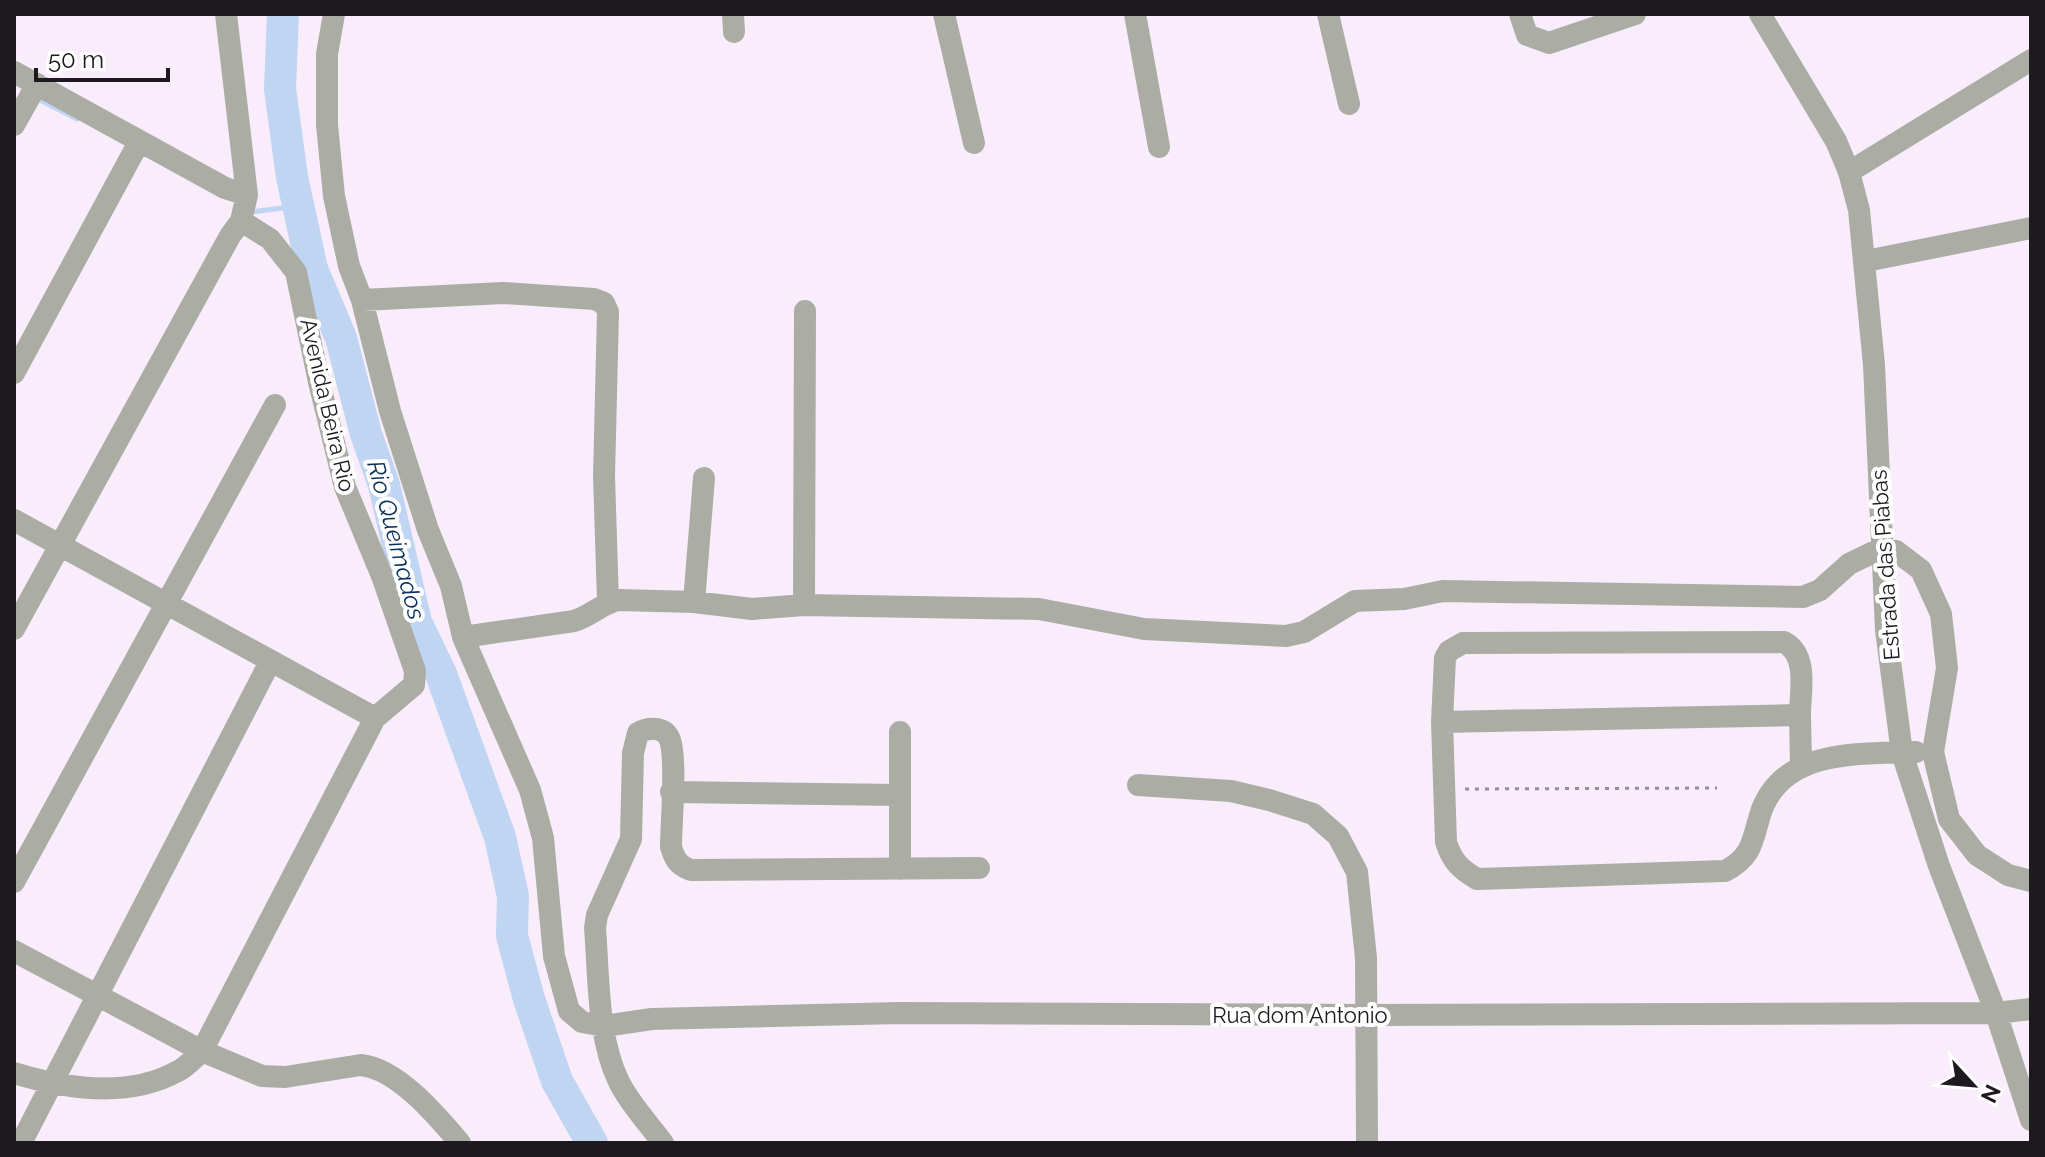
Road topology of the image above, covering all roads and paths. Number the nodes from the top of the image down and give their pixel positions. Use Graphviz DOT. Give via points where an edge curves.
graph roads {
  1 [pos="226,14"];
  2 [pos="334,14"];
  3 [pos="944,14"];
  4 [pos="1135,14"];
  5 [pos="1328,14"];
  6 [pos="1520,14"];
  7 [pos="1635,14"];
  8 [pos="1760,14"];
  9 [pos="2031,60"];
  10 [pos="14,72"];
  11 [pos="27,102"];
  12 [pos="1349,104"];
  13 [pos="974,143"];
  14 [pos="1159,147"];
  15 [pos="136,148"];
  16 [pos="1849,172"];
  17 [pos="244,210"];
  18 [pos="2031,228"];
  19 [pos="1866,261"];
  20 [pos="362,300"];
  21 [pos="805,311"];
  22 [pos="14,373"];
  23 [pos="275,405"];
  24 [pos="704,478"];
  25 [pos="14,520"];
  26 [pos="59,544"];
  27 [pos="1882,548"];
  28 [pos="608,602"];
  29 [pos="694,602"];
  30 [pos="167,605"];
  31 [pos="804,605"];
  32 [pos="14,629"];
  33 [pos="463,637"];
  34 [pos="270,662"];
  35 [pos="1800,715"];
  36 [pos="375,718"];
  37 [pos="1442,722"];
  38 [pos="900,732"];
  39 [pos="1933,752"];
  40 [pos="1902,753"];
  41 [pos="1801,765"];
  42 [pos="1138,785"];
  43 [pos="1717,788"];
  44 [pos="1443,789"];
  45 [pos="671,792"];
  46 [pos="900,795"];
  47 [pos="979,868"];
  48 [pos="900,869"];
  49 [pos="2031,881"];
  50 [pos="14,882"];
  51 [pos="14,951"];
  52 [pos="97,996"];
  53 [pos="2031,1009"];
  54 [pos="1996,1013"];
  55 [pos="1368,1015"];
  56 [pos="604,1026"];
  57 [pos="202,1051"];
  58 [pos="14,1073"];
  59 [pos="52,1084"];
  60 [pos="2031,1120"];
  61 [pos="21,1143"];
  62 [pos="460,1143"];
  63 [pos="663,1143"];
  64 [pos="1367,1143"];
  1 -- 17 [label="street"];
  2 -- 20 [label="street" via="326,91 333,182 349,266"];
  3 -- 13 [label="street"];
  4 -- 14 [label="street"];
  5 -- 12 [label="street"];
  6 -- 7 [label="street" via="1527,35 1549,43"];
  8 -- 16 [label="street, Estrada das Piabas" via="1813,98"];
  9 -- 16 [label="street"];
  10 -- 11 [label="street"];
  11 -- 15 [label="street"];
  15 -- 17 [label="street" via="225,188"];
  15 -- 22 [label="street"];
  16 -- 19 [label="street, Estrada das Piabas"];
  17 -- 26 [label="street"];
  17 -- 36 [label="street, Avenida Beira Rio" via="296,272 339,464 415,671 410,690"];
  18 -- 19 [label="street"];
  19 -- 27 [label="street, Estrada das Piabas"];
  20 -- 28 [label="street" via="503,293 604,303"];
  20 -- 33 [label="street" via="390,411 451,586"];
  21 -- 31 [label="street"];
  23 -- 30 [label="street"];
  24 -- 29 [label="street"];
  25 -- 26 [label="street"];
  26 -- 30 [label="street"];
  26 -- 32 [label="street"];
  27 -- 31 [label="street" via="1803,597 1443,591 1355,601 1304,632 1286,636 1144,629 1039,609"];
  27 -- 39 [label="street" via="1896,551 1921,570 1941,614 1947,668"];
  27 -- 40 [label="street, Estrada das Piabas"];
  28 -- 29 [label="street"];
  28 -- 33 [label="street" via="574,621"];
  29 -- 31 [label="street" via="752,609"];
  30 -- 34 [label="street"];
  30 -- 50 [label="street"];
  33 -- 56 [label="street" via="530,790 543,838 554,956 569,1011 582,1022"];
  34 -- 36 [label="street"];
  34 -- 52 [label="street"];
  35 -- 37 [label="street"];
  35 -- 37 [label="street" via="1800,663 1794,648 1784,642 1463,643 1445,658"];
  35 -- 41 [label="street"];
  36 -- 57 [label="street"];
  37 -- 44 [label="street"];
  38 -- 46 [label="street"];
  39 -- 40 [label="street"];
  39 -- 49 [label="street" via="1949,819 1977,855 2008,875"];
  40 -- 41 [label="street"];
  40 -- 54 [label="street, Estrada das Piabas"];
  41 -- 44 [label="street" via="1771,791 1746,857 1725,871 1477,879 1451,858"];
  42 -- 55 [label="street" via="1231,791 1269,800 1313,814 1338,836 1357,872"];
  43 -- 44 [label="path"];
  45 -- 46 [label="street"];
  45 -- 48 [label="street" via="671,847 675,861 691,870"];
  45 -- 56 [label="street" via="669,738 646,728 638,733 633,753 631,839 595,921"];
  46 -- 48 [label="street"];
  47 -- 48 [label="street"];
  51 -- 52 [label="street"];
  52 -- 57 [label="street"];
  52 -- 59 [label="street"];
  53 -- 54 [label="street, Rua dom Antonio"];
  54 -- 55 [label="street, Rua dom Antonio"];
  54 -- 60 [label="street, Estrada das Piabas"];
  55 -- 56 [label="street, Rua dom Antonio" via="900,1013 666,1018"];
  55 -- 64 [label="street"];
  56 -- 63 [label="street" via="620,1083"];
  57 -- 59 [label="street" via="179,1071 136,1086 93,1089"];
  57 -- 62 [label="street" via="262,1076 373,1066 435,1114"];
  58 -- 59 [label="street"];
  59 -- 61 [label="street"];
}
